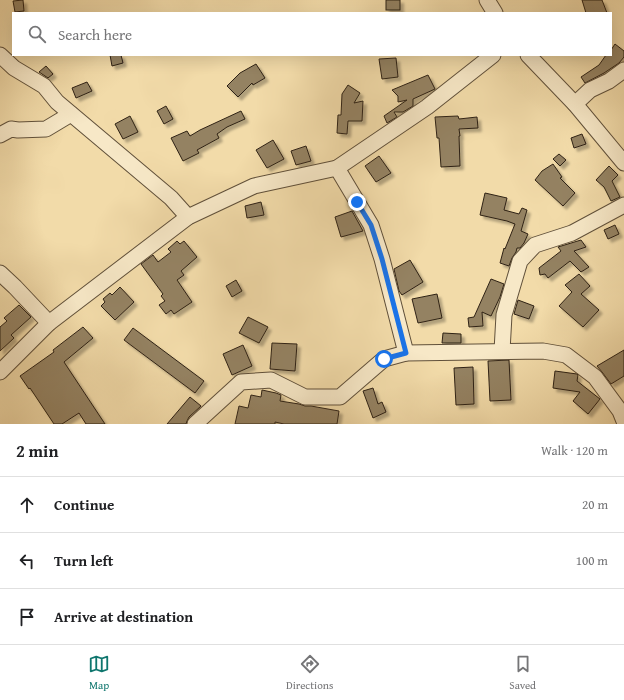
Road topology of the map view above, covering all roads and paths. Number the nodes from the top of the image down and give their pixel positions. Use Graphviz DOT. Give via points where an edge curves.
graph roads {
  1 [pos="487,0"];
  2 [pos="495,12"];
  3 [pos="0,56"];
  4 [pos="492,56"];
  5 [pos="529,56"];
  6 [pos="624,70"];
  7 [pos="575,104"];
  8 [pos="71,114"];
  9 [pos="0,135"];
  10 [pos="624,163"];
  11 [pos="337,168"];
  12 [pos="624,205"];
  13 [pos="188,217"];
  14 [pos="0,273"];
  15 [pos="49,323"];
  16 [pos="502,351"];
  17 [pos="406,353"];
  18 [pos="0,372"];
  19 [pos="624,421"];
  20 [pos="196,424"];
  1 -- 2 [label="street"];
  3 -- 8 [label="street" via="14,68 44,86"];
  4 -- 11 [label="street" via="427,107"];
  5 -- 7 [label="street"];
  6 -- 7 [label="street" via="590,90"];
  7 -- 10 [label="street"];
  8 -- 9 [label="street" via="46,128 12,128"];
  8 -- 13 [label="street" via="171,198"];
  11 -- 13 [label="street" via="254,186"];
  11 -- 17 [label="street" via="371,225"];
  12 -- 16 [label="street" via="572,233 535,245 520,261 504,315"];
  13 -- 15 [label="street"];
  14 -- 15 [label="street"];
  15 -- 18 [label="street"];
  16 -- 17 [label="street"];
  16 -- 19 [label="street" via="543,351 566,355 595,377 620,411"];
  17 -- 20 [label="street" via="384,359 340,397 305,397 270,380 241,382"];
}
